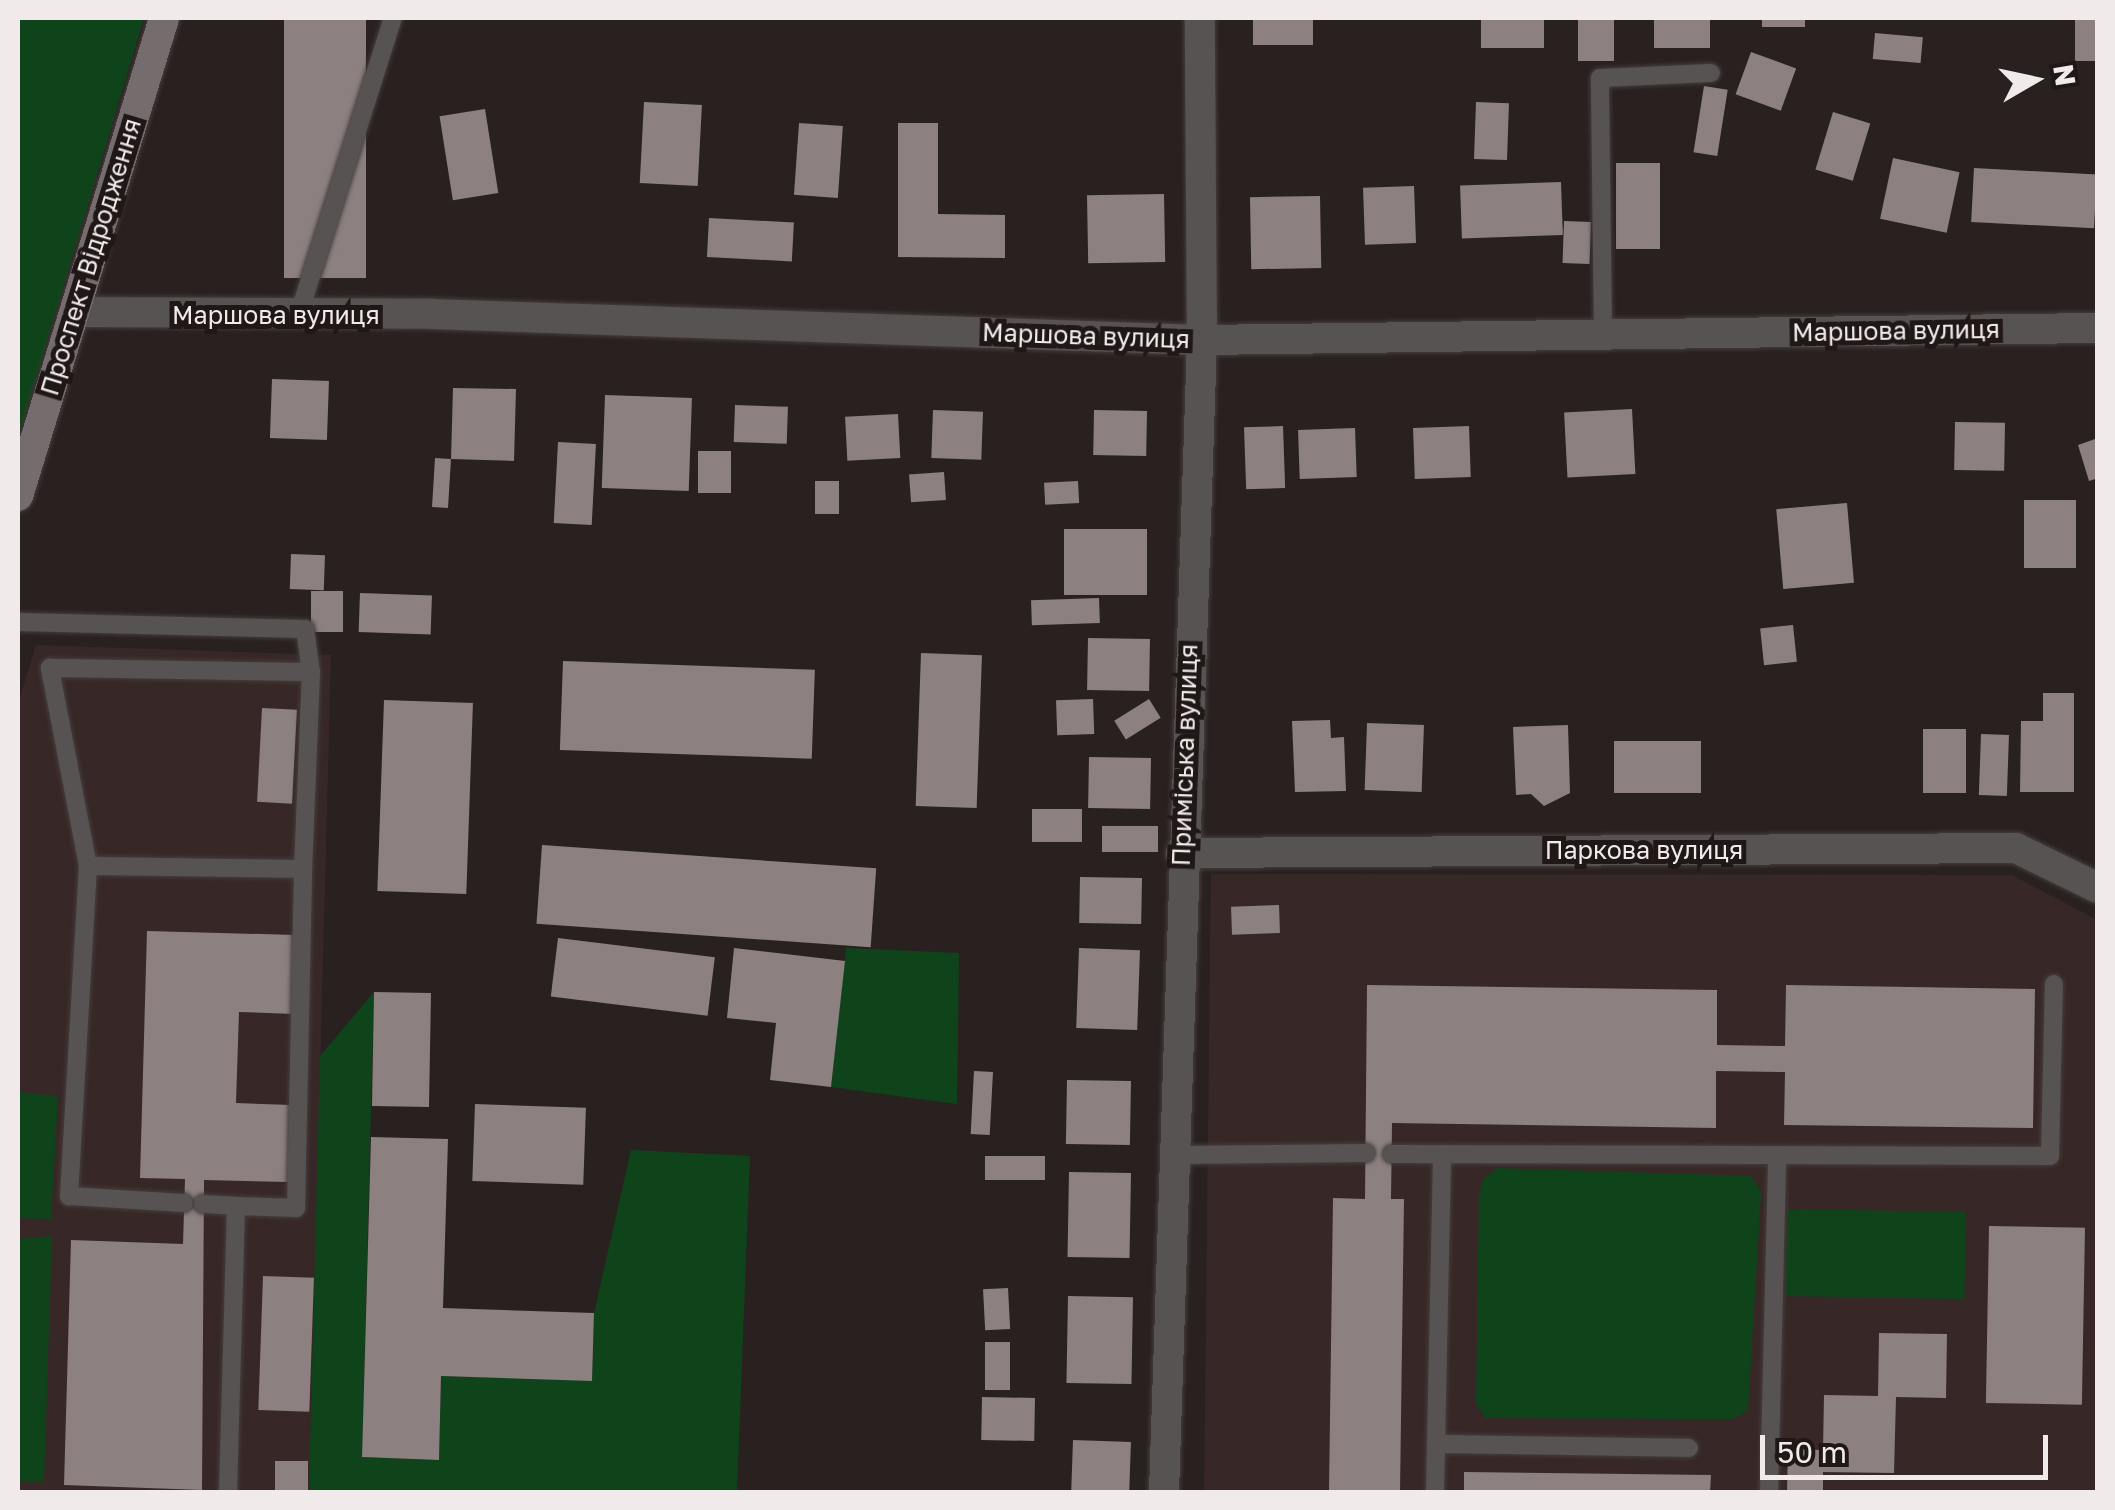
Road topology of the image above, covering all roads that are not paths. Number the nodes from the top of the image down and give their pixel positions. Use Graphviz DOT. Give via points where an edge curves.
graph roads {
  1 [pos="164,18"];
  2 [pos="392,18"];
  3 [pos="1200,18"];
  4 [pos="1712,74"];
  5 [pos="75,312"];
  6 [pos="298,318"];
  7 [pos="2098,328"];
  8 [pos="1603,335"];
  9 [pos="1202,340"];
  10 [pos="18,496"];
  11 [pos="18,622"];
  12 [pos="311,672"];
  13 [pos="1181,853"];
  14 [pos="88,866"];
  15 [pos="303,869"];
  16 [pos="2098,888"];
  17 [pos="2054,984"];
  18 [pos="1366,1153"];
  19 [pos="1392,1154"];
  20 [pos="1442,1154"];
  21 [pos="1177,1155"];
  22 [pos="1777,1155"];
  23 [pos="236,1206"];
  24 [pos="1436,1444"];
  25 [pos="1689,1448"];
  26 [pos="228,1492"];
  27 [pos="1164,1492"];
  28 [pos="1435,1492"];
  29 [pos="1769,1492"];
  1 -- 5 [label="main road, Проспект Відродження"];
  2 -- 6 [label="lane"];
  3 -- 9 [label="street, Приміська вулиця"];
  4 -- 8 [label="lane" via="1600,78"];
  5 -- 6 [label="street, Маршова вулиця"];
  5 -- 10 [label="main road, Проспект Відродження"];
  6 -- 9 [label="street, Маршова вулиця" via="452,314"];
  7 -- 8 [label="street, Маршова вулиця"];
  8 -- 9 [label="street, Маршова вулиця"];
  9 -- 13 [label="street, Приміська вулиця"];
  11 -- 12 [label="lane" via="304,629"];
  12 -- 14 [label="lane" via="50,668"];
  12 -- 15 [label="lane"];
  13 -- 16 [label="street, Паркова вулиця" via="2016,848"];
  13 -- 21 [label="street, Приміська вулиця"];
  14 -- 15 [label="lane"];
  14 -- 23 [label="lane" via="70,1196"];
  15 -- 23 [label="lane" via="296,1208"];
  17 -- 22 [label="lane" via="2050,1156"];
  18 -- 21 [label="lane"];
  19 -- 20 [label="lane"];
  20 -- 22 [label="lane"];
  20 -- 24 [label="lane"];
  21 -- 27 [label="street, Приміська вулиця"];
  22 -- 29 [label="lane"];
  23 -- 26 [label="lane"];
  24 -- 25 [label="lane"];
  24 -- 28 [label="lane"];
}
